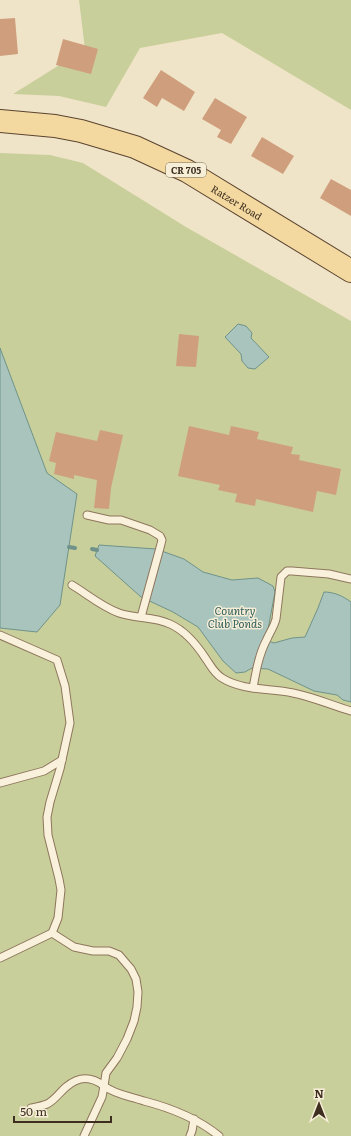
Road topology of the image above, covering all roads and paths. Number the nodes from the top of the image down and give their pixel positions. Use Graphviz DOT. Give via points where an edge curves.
graph roads {
  1 [pos="0,121"];
  2 [pos="351,271"];
  3 [pos="87,516"];
  4 [pos="351,579"];
  5 [pos="72,585"];
  6 [pos="141,617"];
  7 [pos="0,635"];
  8 [pos="253,688"];
  9 [pos="351,711"];
  10 [pos="62,760"];
  11 [pos="0,783"];
  12 [pos="52,933"];
  13 [pos="0,958"];
  14 [pos="104,1086"];
  15 [pos="31,1108"];
  16 [pos="194,1120"];
  17 [pos="84,1136"];
  18 [pos="190,1136"];
  19 [pos="219,1136"];
  1 -- 2 [label="main road, Ratzer Road / CR 705" via="55,126 101,136 135,147 187,171"];
  3 -- 6 [label="lane" via="121,520 160,536 162,540"];
  4 -- 8 [label="lane" via="329,574 287,571 281,577 276,619 256,668"];
  5 -- 6 [label="lane" via="110,610"];
  6 -- 8 [label="lane" via="171,624 194,642 215,673 240,686"];
  7 -- 10 [label="lane" via="57,660 65,686 70,723"];
  8 -- 9 [label="lane" via="301,694"];
  10 -- 11 [label="lane" via="44,771"];
  10 -- 12 [label="lane" via="47,817 48,835 61,890 58,918"];
  12 -- 13 [label="lane"];
  12 -- 14 [label="lane" via="74,947 108,951 119,955 131,968 136,979 138,992 134,1021 117,1058 106,1073"];
  14 -- 15 [label="lane" via="95,1079 82,1079 67,1086 46,1104"];
  14 -- 16 [label="lane" via="112,1092 162,1106"];
  14 -- 17 [label="lane" via="102,1097"];
  16 -- 18 [label="lane"];
  16 -- 19 [label="lane"];
}
